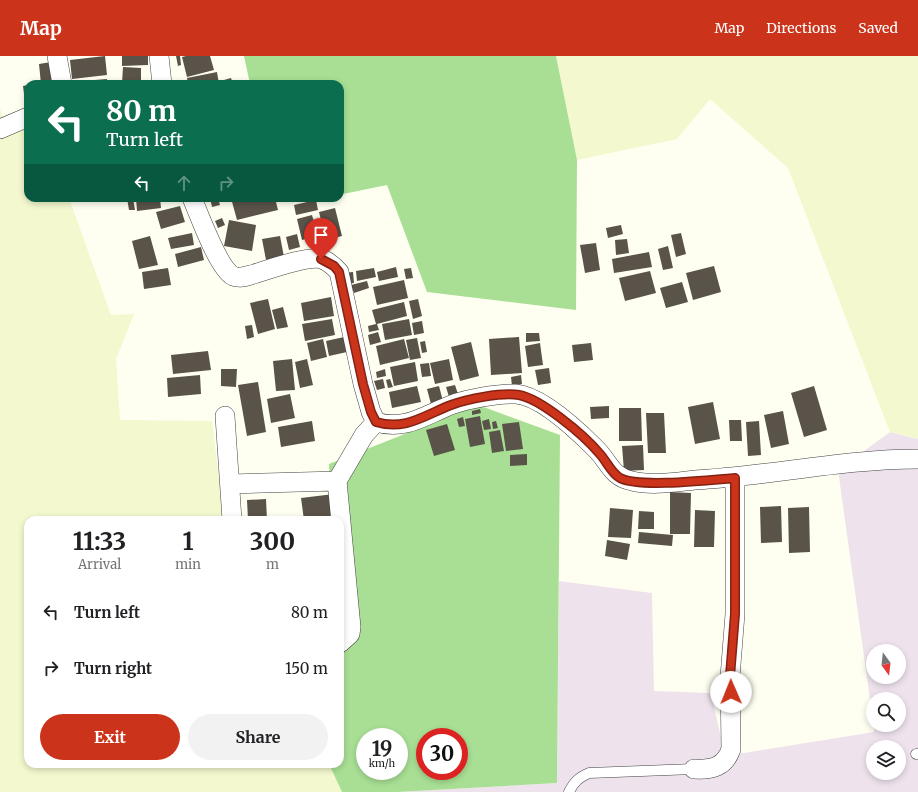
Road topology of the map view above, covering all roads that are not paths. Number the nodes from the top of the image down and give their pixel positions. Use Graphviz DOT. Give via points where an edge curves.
graph roads {
  1 [pos="57,56"];
  2 [pos="159,56"];
  3 [pos="61,80"];
  4 [pos="162,80"];
  5 [pos="24,119"];
  6 [pos="0,129"];
  7 [pos="194,202"];
  8 [pos="225,416"];
  9 [pos="376,422"];
  10 [pos="918,459"];
  11 [pos="735,478"];
  12 [pos="337,481"];
  13 [pos="230,484"];
  14 [pos="232,516"];
  15 [pos="340,516"];
  16 [pos="344,560"];
  17 [pos="344,639"];
  18 [pos="694,769"];
  19 [pos="569,792"];
  1 -- 3 [label="street"];
  2 -- 4 [label="street"];
  5 -- 6 [label="street"];
  7 -- 9 [label="street" via="212,246 222,264 233,276 242,277 314,259 321,259 339,272 363,384"];
  8 -- 13 [label="street"];
  9 -- 11 [label="street" via="389,426 403,424 452,405 505,394 518,394 529,397 556,415 595,448 620,478 646,483"];
  9 -- 12 [label="street" via="364,435"];
  10 -- 11 [label="street" via="866,461"];
  11 -- 18 [label="street" via="735,614 730,676 731,749 728,757 717,767 709,770"];
  12 -- 13 [label="street"];
  12 -- 15 [label="street"];
  13 -- 14 [label="street"];
  16 -- 17 [label="street" via="350,628 350,634"];
  18 -- 19 [label="lane" via="589,773 579,777"];
}
